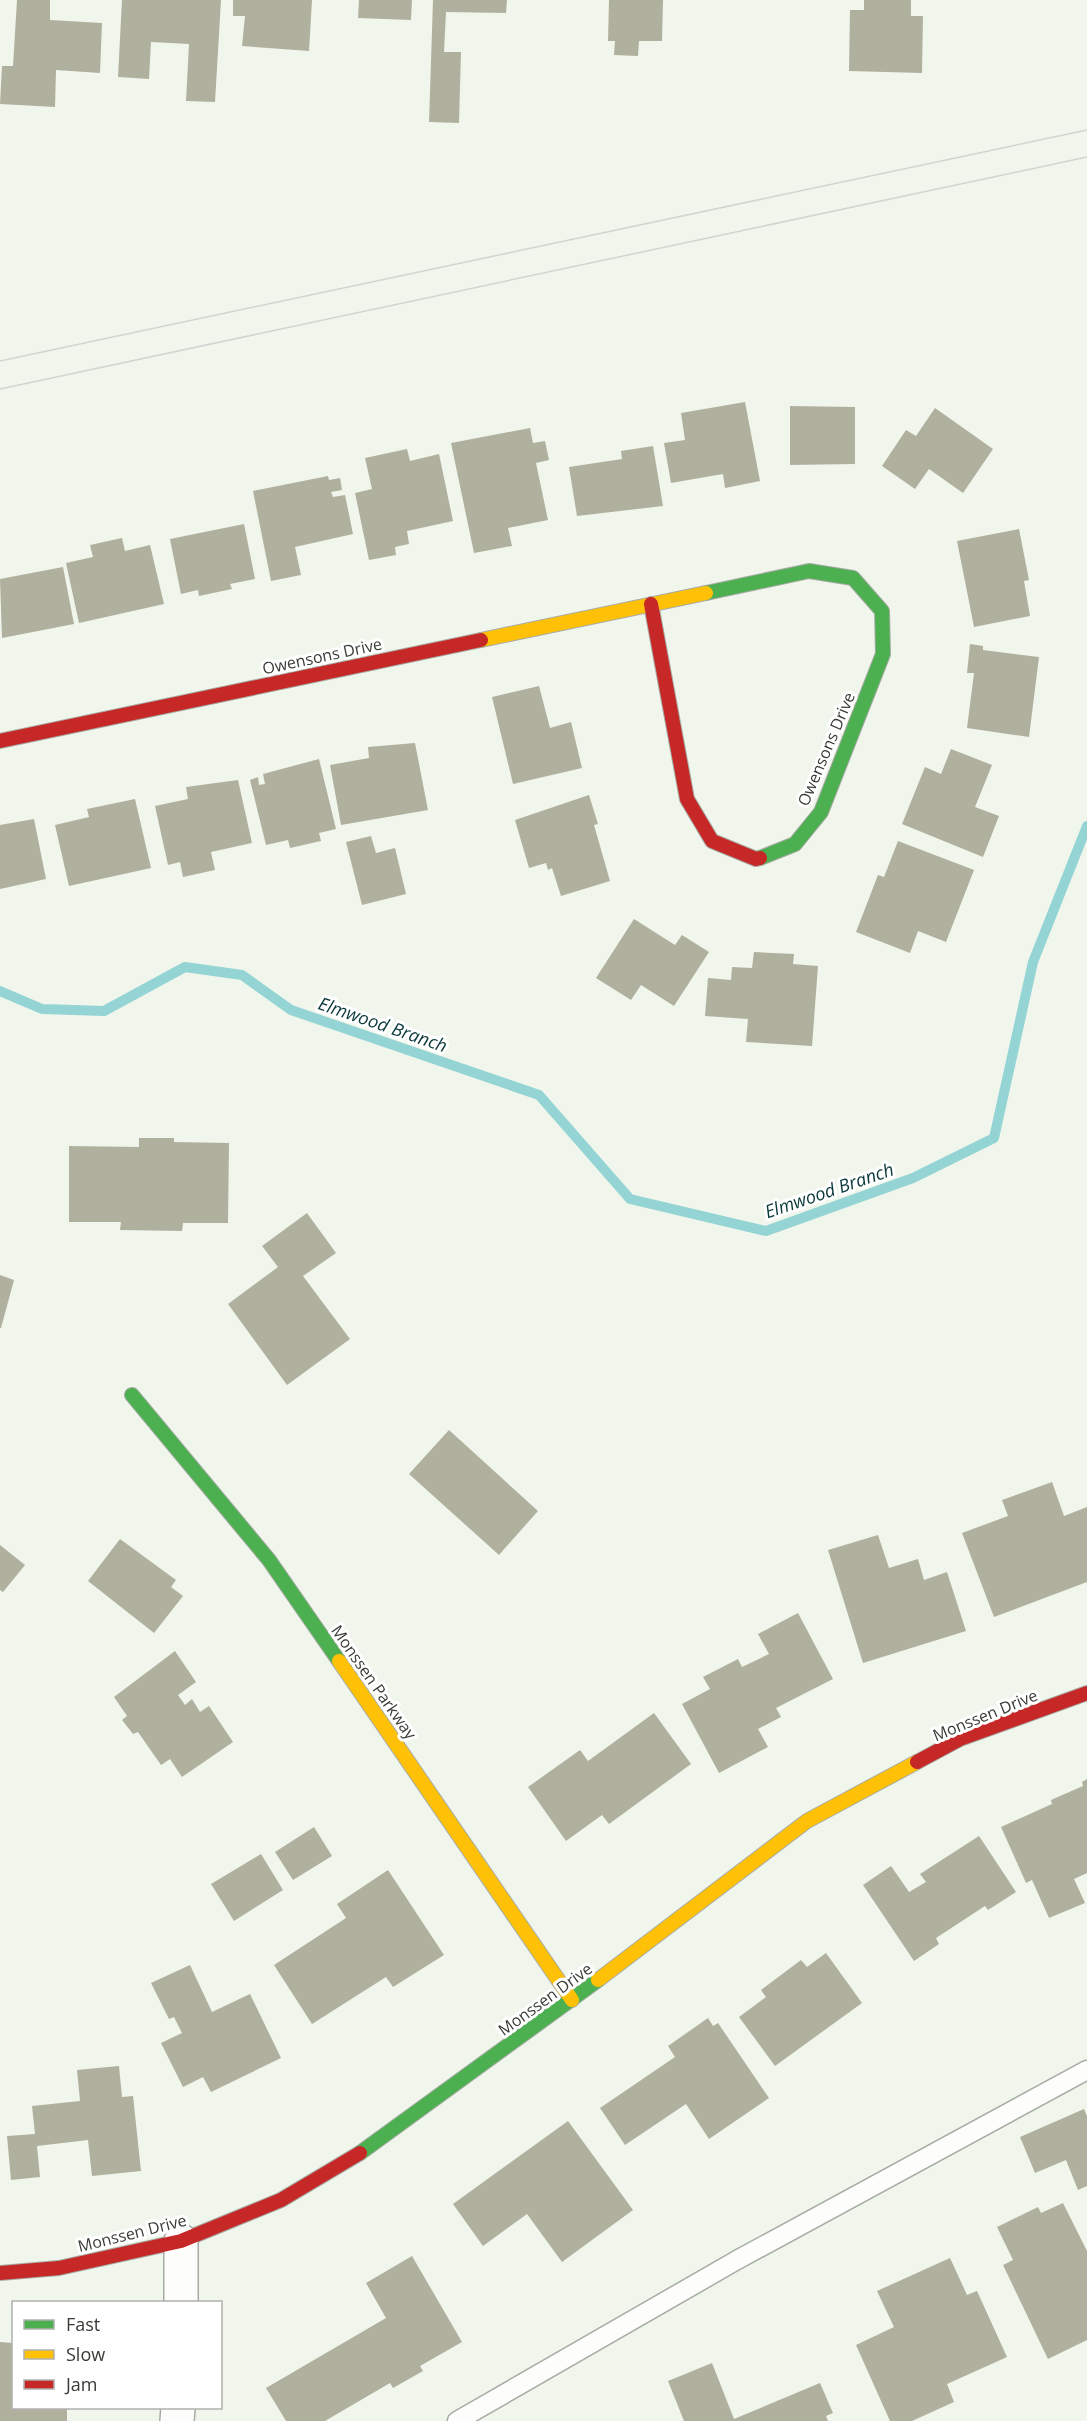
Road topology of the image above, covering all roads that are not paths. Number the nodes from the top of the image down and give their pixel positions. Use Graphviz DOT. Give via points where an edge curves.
graph roads {
  1 [pos="651,604"];
  2 [pos="0,741"];
  3 [pos="132,1395"];
  4 [pos="1087,1693"];
  5 [pos="572,2001"];
  6 [pos="1087,2070"];
  7 [pos="181,2241"];
  8 [pos="0,2273"];
  9 [pos="180,2301"];
  10 [pos="457,2421"];
  1 -- 1 [label="street, Owensons Drive" via="687,799 711,841 756,859 795,844 820,812 883,654 882,611 853,578 809,571"];
  1 -- 2 [label="street, Owensons Drive"];
  3 -- 5 [label="street, Monssen Parkway" via="269,1560"];
  4 -- 5 [label="street, Monssen Drive" via="960,1739 807,1821"];
  5 -- 7 [label="street, Monssen Drive" via="359,2154 281,2200"];
  6 -- 10 [label="lane" via="737,2260"];
  7 -- 8 [label="street, Monssen Drive" via="59,2268"];
  7 -- 9 [label="street"];
}
